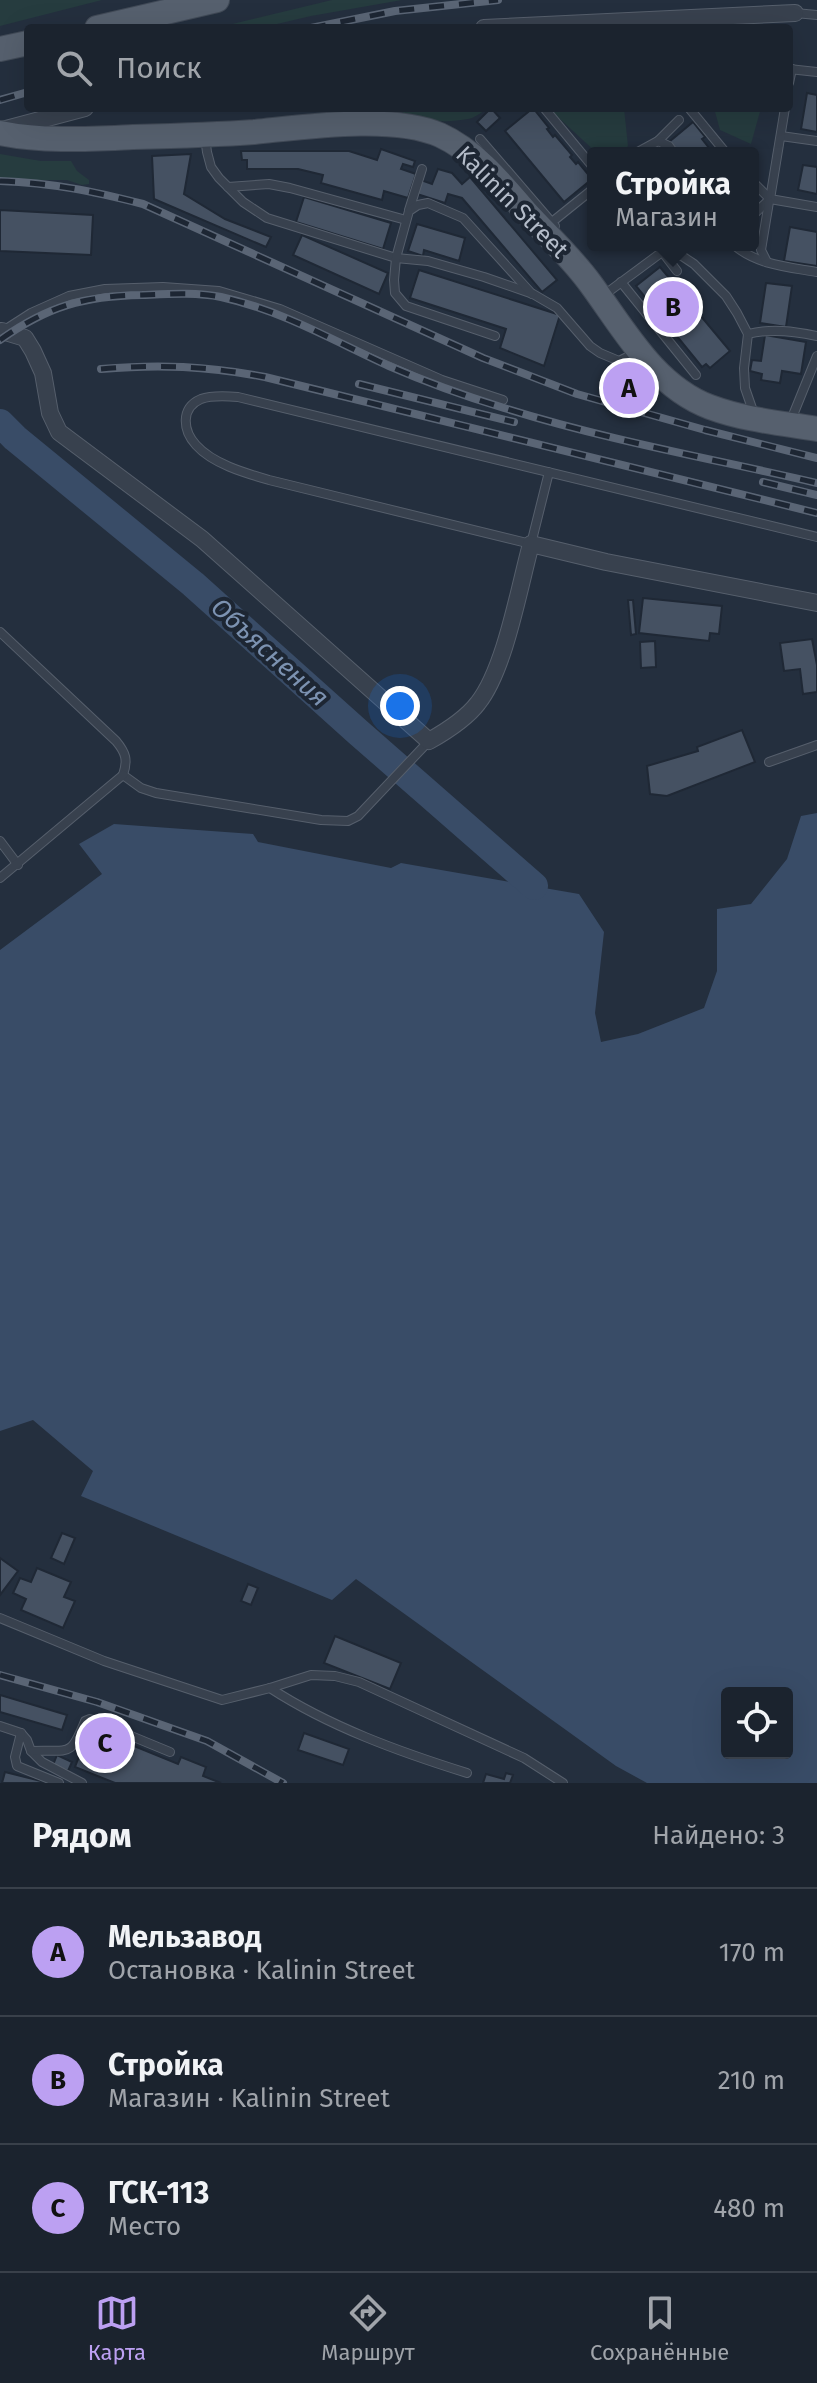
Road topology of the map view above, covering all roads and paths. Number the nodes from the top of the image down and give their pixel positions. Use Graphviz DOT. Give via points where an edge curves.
graph roads {
  1 [pos="217,0"];
  2 [pos="795,13"];
  3 [pos="817,15"];
  4 [pos="114,24"];
  5 [pos="646,24"];
  6 [pos="24,44"];
  7 [pos="0,49"];
  8 [pos="793,69"];
  9 [pos="817,72"];
  10 [pos="71,112"];
  11 [pos="547,112"];
  12 [pos="692,112"];
  13 [pos="784,112"];
  14 [pos="679,120"];
  15 [pos="0,132"];
  16 [pos="205,136"];
  17 [pos="781,136"];
  18 [pos="480,139"];
  19 [pos="658,141"];
  20 [pos="817,141"];
  21 [pos="647,147"];
  22 [pos="670,147"];
  23 [pos="721,147"];
  24 [pos="587,160"];
  25 [pos="422,169"];
  26 [pos="228,187"];
  27 [pos="759,188"];
  28 [pos="587,194"];
  29 [pos="770,199"];
  30 [pos="817,207"];
  31 [pos="759,209"];
  32 [pos="407,216"];
  33 [pos="552,222"];
  34 [pos="560,232"];
  35 [pos="569,243"];
  36 [pos="658,251"];
  37 [pos="662,251"];
  38 [pos="666,251"];
  39 [pos="742,251"];
  40 [pos="396,258"];
  41 [pos="768,263"];
  42 [pos="677,271"];
  43 [pos="817,272"];
  44 [pos="621,282"];
  45 [pos="533,294"];
  46 [pos="605,295"];
  47 [pos="1,332"];
  48 [pos="748,334"];
  49 [pos="495,336"];
  50 [pos="817,336"];
  51 [pos="639,351"];
  52 [pos="817,356"];
  53 [pos="696,375"];
  54 [pos="503,400"];
  55 [pos="755,420"];
  56 [pos="789,425"];
  57 [pos="817,429"];
  58 [pos="549,472"];
  59 [pos="817,537"];
  60 [pos="531,544"];
  61 [pos="817,603"];
  62 [pos="0,632"];
  63 [pos="429,741"];
  64 [pos="817,745"];
  65 [pos="769,762"];
  66 [pos="123,775"];
  67 [pos="0,841"];
  68 [pos="18,865"];
  69 [pos="0,878"];
  70 [pos="0,1618"];
  71 [pos="270,1688"];
  72 [pos="0,1726"];
  73 [pos="21,1733"];
  74 [pos="31,1751"];
  75 [pos="170,1752"];
  76 [pos="467,1773"];
  77 [pos="59,1783"];
  78 [pos="82,1783"];
  79 [pos="563,1783"];
  1 -- 4 [label="main road"];
  2 -- 3 [label="lane"];
  2 -- 5 [label="street"];
  6 -- 7 [label="main road"];
  8 -- 9 [label="lane"];
  10 -- 15 [label="street"];
  11 -- 24 [label="lane"];
  12 -- 23 [label="lane"];
  13 -- 17 [label="lane"];
  14 -- 19 [label="lane"];
  15 -- 16 [label="main road, Kalinin Street" via="41,139"];
  16 -- 26 [label="lane" via="211,167"];
  16 -- 46 [label="main road, Kalinin Street" via="381,124 437,134 457,144 503,186"];
  17 -- 20 [label="lane"];
  17 -- 29 [label="lane"];
  18 -- 33 [label="lane"];
  19 -- 21 [label="lane"];
  19 -- 22 [label="lane"];
  25 -- 32 [label="lane"];
  26 -- 32 [label="lane" via="269,184"];
  26 -- 40 [label="lane" via="267,218"];
  27 -- 29 [label="lane"];
  28 -- 33 [label="lane"];
  29 -- 30 [label="lane"];
  29 -- 31 [label="lane"];
  29 -- 41 [label="lane" via="761,250"];
  32 -- 40 [label="lane"];
  32 -- 45 [label="lane" via="428,203 463,218"];
  33 -- 34 [label="lane"];
  35 -- 46 [label="lane"];
  36 -- 44 [label="lane"];
  37 -- 42 [label="lane"];
  38 -- 48 [label="lane" via="694,264 726,296"];
  39 -- 41 [label="lane"];
  40 -- 45 [label="lane" via="428,261"];
  40 -- 49 [label="lane" via="395,293 406,306"];
  41 -- 43 [label="lane"];
  44 -- 46 [label="lane"];
  44 -- 53 [label="lane"];
  45 -- 51 [label="lane" via="557,308 605,357 619,361"];
  46 -- 51 [label="main road, Kalinin Street"];
  47 -- 54 [label="lane" via="69,296 105,289 219,291 280,309 442,380"];
  47 -- 63 [label="street" via="25,338 33,351 59,432 202,539"];
  48 -- 50 [label="lane" via="764,330"];
  48 -- 55 [label="lane" via="745,388"];
  51 -- 55 [label="main road, Kalinin Street" via="679,391 711,408"];
  52 -- 56 [label="lane"];
  55 -- 56 [label="main road, Kalinin Street"];
  56 -- 57 [label="main road, Kalinin Street"];
  58 -- 59 [label="lane"];
  58 -- 60 [label="lane"];
  58 -- 60 [label="lane" via="238,397 198,400 186,412 185,427 196,446 244,472"];
  60 -- 61 [label="street"];
  60 -- 63 [label="street" via="492,681 477,705"];
  62 -- 66 [label="lane" via="125,751"];
  63 -- 66 [label="lane" via="348,821 156,793"];
  64 -- 65 [label="lane"];
  66 -- 68 [label="lane"];
  67 -- 68 [label="lane"];
  68 -- 69 [label="lane"];
  70 -- 71 [label="lane" via="104,1661 222,1700"];
  71 -- 76 [label="lane" via="299,1707 368,1737"];
  71 -- 79 [label="lane" via="311,1675 359,1682 524,1758"];
  72 -- 73 [label="lane"];
  73 -- 74 [label="lane"];
  73 -- 77 [label="lane" via="17,1766"];
  74 -- 75 [label="lane" via="66,1751 90,1719"];
  74 -- 78 [label="lane"];
}
